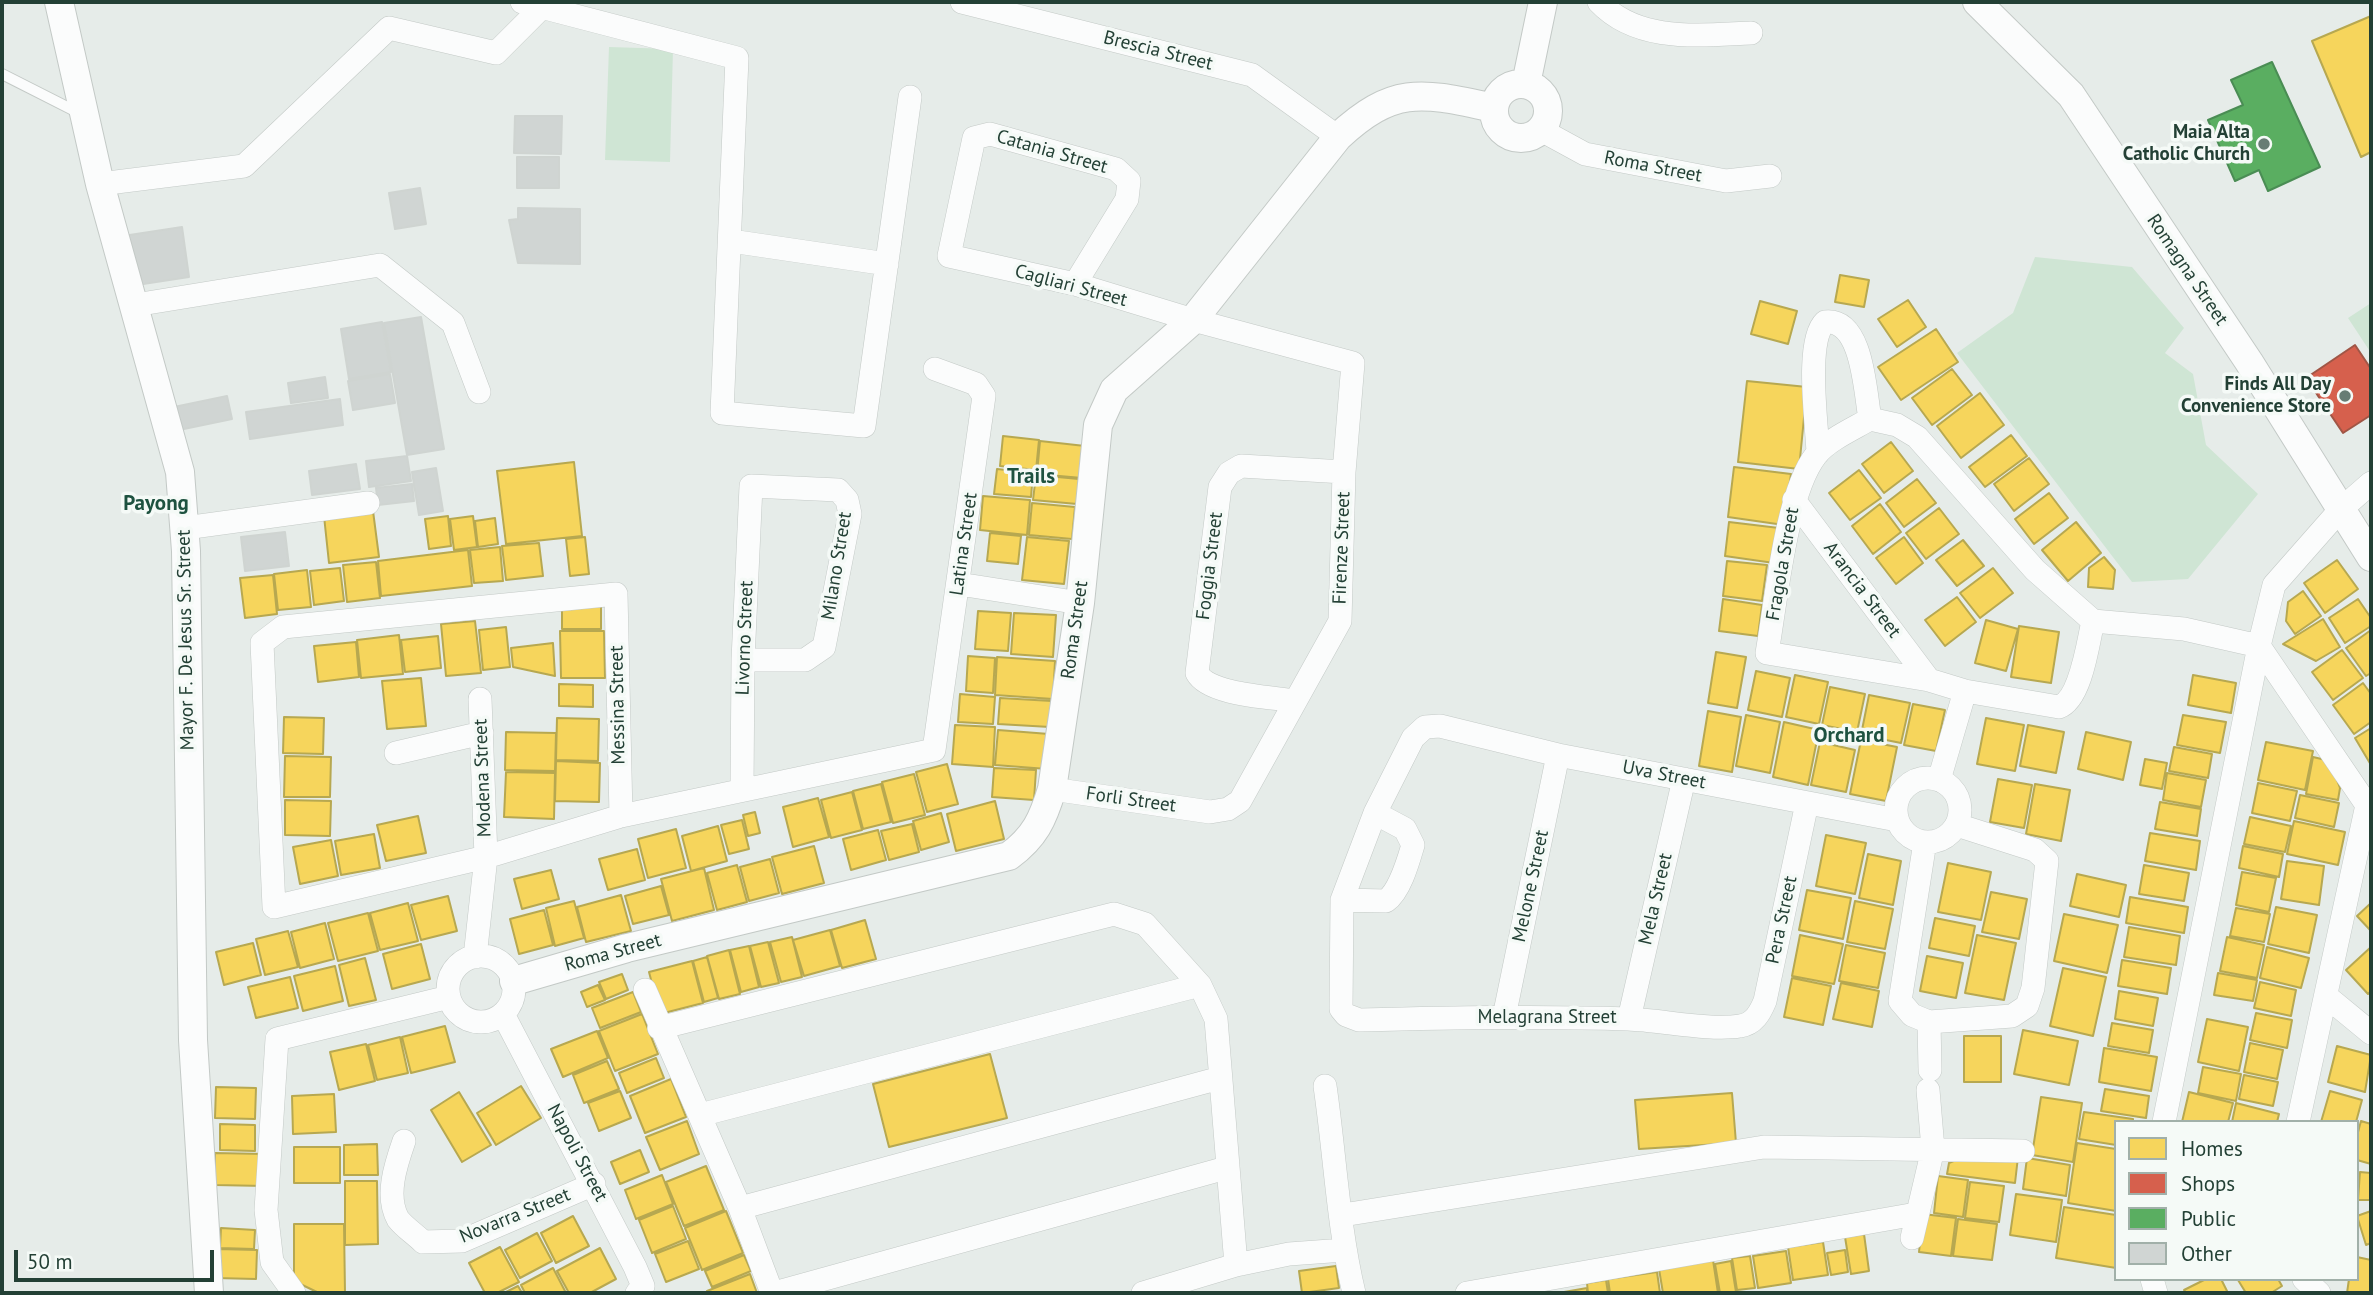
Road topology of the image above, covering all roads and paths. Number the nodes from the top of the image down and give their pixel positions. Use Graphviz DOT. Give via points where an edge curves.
graph roads {
  1 [pos="59,2"];
  2 [pos="962,2"];
  3 [pos="1543,2"];
  4 [pos="1599,2"];
  5 [pos="1978,2"];
  6 [pos="532,4"];
  7 [pos="1751,33"];
  8 [pos="2,74"];
  9 [pos="1526,84"];
  10 [pos="909,97"];
  11 [pos="1494,108"];
  12 [pos="85,116"];
  13 [pos="1541,130"];
  14 [pos="1338,137"];
  15 [pos="1770,176"];
  16 [pos="100,184"];
  17 [pos="731,241"];
  18 [pos="949,256"];
  19 [pos="887,264"];
  20 [pos="1075,284"];
  21 [pos="135,305"];
  22 [pos="1193,320"];
  23 [pos="1353,363"];
  24 [pos="934,369"];
  25 [pos="479,392"];
  26 [pos="1870,419"];
  27 [pos="1818,453"];
  28 [pos="1344,472"];
  29 [pos="2371,483"];
  30 [pos="751,486"];
  31 [pos="1794,500"];
  32 [pos="368,503"];
  33 [pos="2340,510"];
  34 [pos="184,528"];
  35 [pos="2371,557"];
  36 [pos="959,584"];
  37 [pos="1080,603"];
  38 [pos="2093,621"];
  39 [pos="2259,646"];
  40 [pos="743,660"];
  41 [pos="1929,680"];
  42 [pos="1965,691"];
  43 [pos="480,699"];
  44 [pos="1295,701"];
  45 [pos="482,733"];
  46 [pos="396,753"];
  47 [pos="1558,755"];
  48 [pos="1684,779"];
  49 [pos="1939,780"];
  50 [pos="742,789"];
  51 [pos="1052,789"];
  52 [pos="1807,803"];
  53 [pos="2369,808"];
  54 [pos="1210,812"];
  55 [pos="1376,813"];
  56 [pos="621,816"];
  57 [pos="1897,820"];
  58 [pos="1957,825"];
  59 [pos="1925,842"];
  60 [pos="486,857"];
  61 [pos="1342,900"];
  62 [pos="475,957"];
  63 [pos="514,981"];
  64 [pos="1200,985"];
  65 [pos="645,990"];
  66 [pos="2326,996"];
  67 [pos="449,997"];
  68 [pos="503,1014"];
  69 [pos="1504,1017"];
  70 [pos="1629,1019"];
  71 [pos="1929,1022"];
  72 [pos="1741,1026"];
  73 [pos="659,1028"];
  74 [pos="2371,1033"];
  75 [pos="1220,1078"];
  76 [pos="1325,1086"];
  77 [pos="700,1115"];
  78 [pos="2164,1120"];
  79 [pos="2298,1120"];
  80 [pos="404,1141"];
  81 [pos="1933,1149"];
  82 [pos="2023,1150"];
  83 [pos="1226,1168"];
  84 [pos="594,1184"];
  85 [pos="740,1209"];
  86 [pos="1916,1214"];
  87 [pos="1343,1215"];
  88 [pos="1912,1238"];
  89 [pos="1344,1250"];
  90 [pos="1236,1265"];
  91 [pos="2306,1281"];
  92 [pos="209,1293"];
  93 [pos="294,1293"];
  94 [pos="637,1293"];
  95 [pos="773,1293"];
  96 [pos="1143,1293"];
  97 [pos="1354,1293"];
  98 [pos="1467,1293"];
  99 [pos="2319,1293"];
  1 -- 12 [label="street, Mayor F. De Jesus Sr. Street"];
  2 -- 14 [label="street, Brescia Street" via="1252,75"];
  3 -- 9 [label="street"];
  4 -- 7 [label="street" via="1636,27 1666,34"];
  5 -- 33 [label="street, Romagna Street" via="2071,95 2249,362"];
  6 -- 16 [label="street" via="496,53 389,28 244,166"];
  6 -- 17 [label="street" via="737,58"];
  8 -- 12 [label="lane"];
  9 -- 11 [label="street" via="1502,92"];
  9 -- 13 [label="street" via="1546,99 1549,115"];
  10 -- 19 [label="street"];
  11 -- 13 [label="street" via="1497,125 1510,136 1527,138"];
  11 -- 14 [label="street, Roma Street" via="1413,96 1364,112"];
  12 -- 16 [label="street, Mayor F. De Jesus Sr. Street"];
  13 -- 15 [label="street, Roma Street" via="1598,157 1726,181"];
  14 -- 22 [label="street, Roma Street"];
  16 -- 21 [label="street, Mayor F. De Jesus Sr. Street"];
  17 -- 19 [label="street"];
  17 -- 19 [label="street" via="722,413 864,426"];
  18 -- 20 [label="street, Cagliari Street"];
  18 -- 20 [label="street, Catania Street" via="970,146 974,138 990,134 1116,169 1129,181 1128,199"];
  20 -- 22 [label="street, Cagliari Street"];
  21 -- 25 [label="street" via="380,265 453,323"];
  21 -- 34 [label="street, Mayor F. De Jesus Sr. Street" via="180,472"];
  22 -- 23 [label="street, Cagliari Street"];
  22 -- 37 [label="street, Roma Street" via="1114,390 1098,425"];
  23 -- 28 [label="street, Firenze Street"];
  24 -- 36 [label="street, Latina Street" via="976,384 984,396"];
  26 -- 27 [label="street, Fragola Street"];
  26 -- 27 [label="street" via="1852,335 1837,322 1825,321 1816,334 1814,353"];
  26 -- 38 [label="street" via="1896,425 1917,437 2035,570"];
  27 -- 31 [label="street, Fragola Street"];
  28 -- 44 [label="street, Firenze Street" via="1340,621"];
  28 -- 44 [label="street, Foggia Street" via="1241,466 1228,474 1220,487 1197,673 1213,688"];
  29 -- 33 [label="street"];
  30 -- 40 [label="street, Livorno Street"];
  30 -- 40 [label="street, Milano Street" via="838,490 847,500 850,514 824,646 805,660"];
  31 -- 41 [label="street, Arancia Street"];
  31 -- 41 [label="street, Fragola Street" via="1766,653"];
  32 -- 34 [label="street"];
  33 -- 35 [label="street, Romagna Street"];
  33 -- 39 [label="street" via="2274,585"];
  34 -- 92 [label="street, Mayor F. De Jesus Sr. Street" via="192,1040"];
  36 -- 37 [label="street"];
  36 -- 50 [label="street, Latina Street" via="934,750"];
  37 -- 51 [label="street, Roma Street"];
  38 -- 39 [label="street" via="2184,629"];
  38 -- 42 [label="street, Fragola Street" via="2075,692 2066,705 2052,707"];
  39 -- 53 [label="street"];
  39 -- 78 [label="street"];
  40 -- 50 [label="street, Livorno Street"];
  41 -- 42 [label="street, Fragola Street"];
  42 -- 49 [label="street"];
  43 -- 45 [label="street, Modena Street"];
  44 -- 54 [label="street, Firenze Street" via="1240,801"];
  45 -- 46 [label="street"];
  45 -- 60 [label="street, Modena Street"];
  47 -- 48 [label="street, Uva Street"];
  47 -- 55 [label="street, Uva Street" via="1433,725 1425,727 1413,738"];
  47 -- 69 [label="street, Melone Street"];
  48 -- 52 [label="street, Uva Street"];
  48 -- 70 [label="street, Mela Street"];
  49 -- 57 [label="street" via="1919,780 1902,791"];
  49 -- 58 [label="street" via="1949,786 1960,804"];
  50 -- 56 [label="street"];
  51 -- 54 [label="street, Forli Street"];
  51 -- 63 [label="street, Roma Street" via="1044,818 1030,840 1009,856 627,948"];
  52 -- 57 [label="street, Uva Street"];
  52 -- 72 [label="street, Pera Street" via="1765,1001 1760,1014"];
  53 -- 66 [label="street"];
  55 -- 61 [label="street"];
  55 -- 61 [label="street" via="1405,829 1413,845 1410,854 1386,901"];
  56 -- 60 [label="street"];
  56 -- 60 [label="street, Messina Street" via="616,594 283,626 262,643 274,907"];
  57 -- 59 [label="street" via="1908,835"];
  58 -- 59 [label="street" via="1943,838"];
  58 -- 71 [label="street" via="2035,850 2047,861 2033,988 2027,1006 2012,1016"];
  59 -- 71 [label="street" via="1900,1001 1912,1015"];
  60 -- 62 [label="street, Modena Street"];
  61 -- 69 [label="street, Melagrana Street" via="1339,1002 1346,1015"];
  62 -- 63 [label="street" via="503,964"];
  62 -- 67 [label="street" via="456,967"];
  63 -- 68 [label="street" via="513,999"];
  64 -- 73 [label="street" via="1145,923 1114,914"];
  64 -- 75 [label="street" via="1216,1019"];
  64 -- 77 [label="street"];
  65 -- 73 [label="street"];
  66 -- 74 [label="street"];
  66 -- 79 [label="street"];
  67 -- 68 [label="street" via="453,1008 472,1021 483,1023"];
  67 -- 93 [label="street" via="277,1039 266,1210 272,1262"];
  68 -- 84 [label="street, Napoli Street"];
  69 -- 70 [label="street, Melagrana Street"];
  70 -- 72 [label="street, Melagrana Street"];
  71 -- 81 [label="street"];
  73 -- 77 [label="street"];
  75 -- 83 [label="street"];
  75 -- 85 [label="street"];
  76 -- 87 [label="street"];
  77 -- 85 [label="street"];
  80 -- 84 [label="street, Novarra Street" via="394,1167 392,1193 398,1219 423,1242 462,1241"];
  81 -- 82 [label="street"];
  81 -- 86 [label="street"];
  81 -- 87 [label="street" via="1764,1147"];
  83 -- 90 [label="street"];
  83 -- 95 [label="street"];
  84 -- 94 [label="street, Napoli Street" via="643,1286"];
  85 -- 95 [label="street"];
  86 -- 88 [label="street"];
  86 -- 98 [label="street"];
  87 -- 89 [label="street"];
  89 -- 90 [label="street" via="1289,1254"];
  89 -- 97 [label="street"];
  90 -- 96 [label="street"];
  91 -- 99 [label="street"];
}
